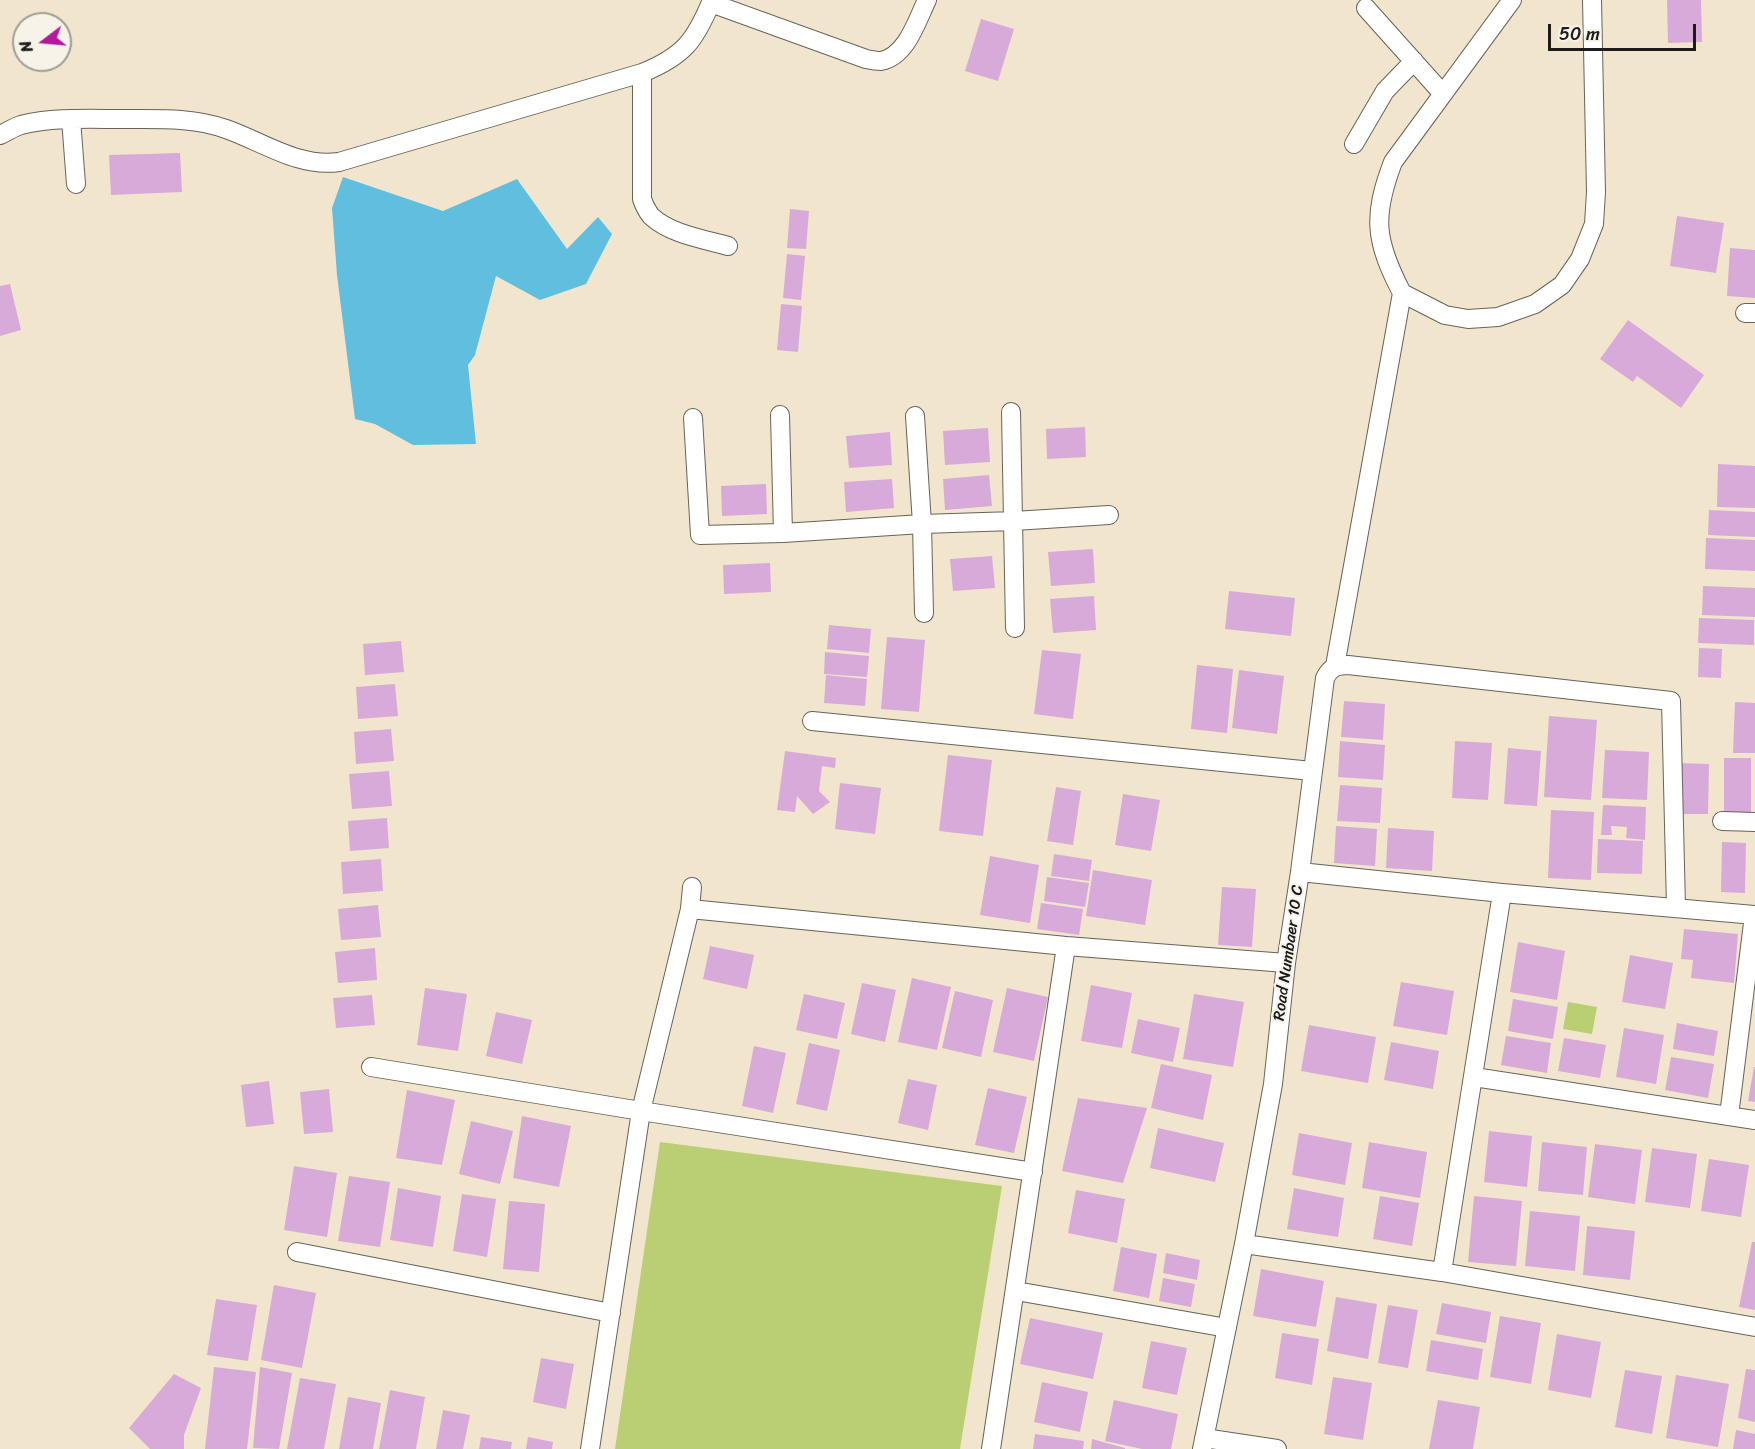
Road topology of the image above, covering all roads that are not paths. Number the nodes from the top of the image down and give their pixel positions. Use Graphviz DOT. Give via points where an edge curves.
graph roads {
  1 [pos="927,0"];
  2 [pos="1512,0"];
  3 [pos="1592,0"];
  4 [pos="712,1"];
  5 [pos="1366,8"];
  6 [pos="1414,61"];
  7 [pos="642,73"];
  8 [pos="1443,94"];
  9 [pos="71,119"];
  10 [pos="0,135"];
  11 [pos="1354,144"];
  12 [pos="76,184"];
  13 [pos="728,246"];
  14 [pos="1402,293"];
  15 [pos="1011,412"];
  16 [pos="780,415"];
  17 [pos="915,416"];
  18 [pos="693,418"];
  19 [pos="1109,515"];
  20 [pos="1014,521"];
  21 [pos="922,524"];
  22 [pos="783,533"];
  23 [pos="924,613"];
  24 [pos="1015,628"];
  25 [pos="1335,666"];
  26 [pos="812,721"];
  27 [pos="1312,771"];
  28 [pos="1722,821"];
  29 [pos="1755,822"];
  30 [pos="1300,872"];
  31 [pos="692,887"];
  32 [pos="1503,893"];
  33 [pos="1676,907"];
  34 [pos="690,909"];
  35 [pos="1755,915"];
  36 [pos="1066,946"];
  37 [pos="1286,963"];
  38 [pos="371,1067"];
  39 [pos="1474,1077"];
  40 [pos="641,1111"];
  41 [pos="1729,1116"];
  42 [pos="1755,1120"];
  43 [pos="1033,1172"];
  44 [pos="1244,1244"];
  45 [pos="297,1252"];
  46 [pos="1442,1272"];
  47 [pos="1016,1291"];
  48 [pos="611,1313"];
  49 [pos="1755,1327"];
  50 [pos="1227,1328"];
  51 [pos="1203,1444"];
  52 [pos="590,1449"];
  53 [pos="991,1449"];
  54 [pos="1277,1449"];
  1 -- 4 [label="street" via="905,44 881,61 866,59"];
  2 -- 8 [label="street"];
  3 -- 14 [label="street" via="1596,192 1594,224 1580,259 1562,285 1535,304 1498,317 1468,320 1445,315"];
  4 -- 7 [label="street" via="685,48 675,58"];
  5 -- 6 [label="street"];
  6 -- 8 [label="street"];
  6 -- 11 [label="street" via="1385,91"];
  7 -- 9 [label="street" via="323,164 304,161 225,128 197,122"];
  7 -- 13 [label="street" via="642,199 658,222"];
  8 -- 14 [label="street" via="1393,162 1378,212 1381,244"];
  9 -- 10 [label="street" via="20,126"];
  9 -- 12 [label="street"];
  14 -- 25 [label="street"];
  15 -- 20 [label="street"];
  16 -- 22 [label="street"];
  17 -- 21 [label="street"];
  18 -- 22 [label="street" via="700,535"];
  19 -- 20 [label="street"];
  20 -- 21 [label="street"];
  20 -- 24 [label="street"];
  21 -- 22 [label="street"];
  21 -- 23 [label="street"];
  25 -- 27 [label="street" via="1325,678"];
  25 -- 33 [label="street" via="1671,702"];
  26 -- 27 [label="street"];
  27 -- 30 [label="street"];
  28 -- 29 [label="street"];
  30 -- 32 [label="street, Road Numbaer 10 C"];
  30 -- 37 [label="street, Road Numbaer 10 C"];
  31 -- 34 [label="street"];
  32 -- 33 [label="street, Road Numbaer 10 C"];
  32 -- 39 [label="street"];
  33 -- 35 [label="street, Road Numbaer 10 C"];
  34 -- 36 [label="street"];
  34 -- 40 [label="street"];
  35 -- 41 [label="street"];
  36 -- 37 [label="street"];
  36 -- 43 [label="street"];
  37 -- 44 [label="street, Road Numbaer 10 C" via="1273,1084"];
  38 -- 40 [label="street"];
  39 -- 41 [label="street"];
  39 -- 46 [label="street"];
  40 -- 43 [label="street"];
  40 -- 48 [label="street"];
  41 -- 42 [label="street"];
  43 -- 47 [label="street"];
  44 -- 46 [label="street"];
  44 -- 50 [label="street, Road Numbaer 10 C"];
  45 -- 48 [label="street"];
  46 -- 49 [label="street"];
  47 -- 50 [label="street"];
  47 -- 53 [label="street"];
  48 -- 52 [label="street"];
  50 -- 51 [label="street, Road Numbaer 10 C"];
  51 -- 54 [label="street"];
}
